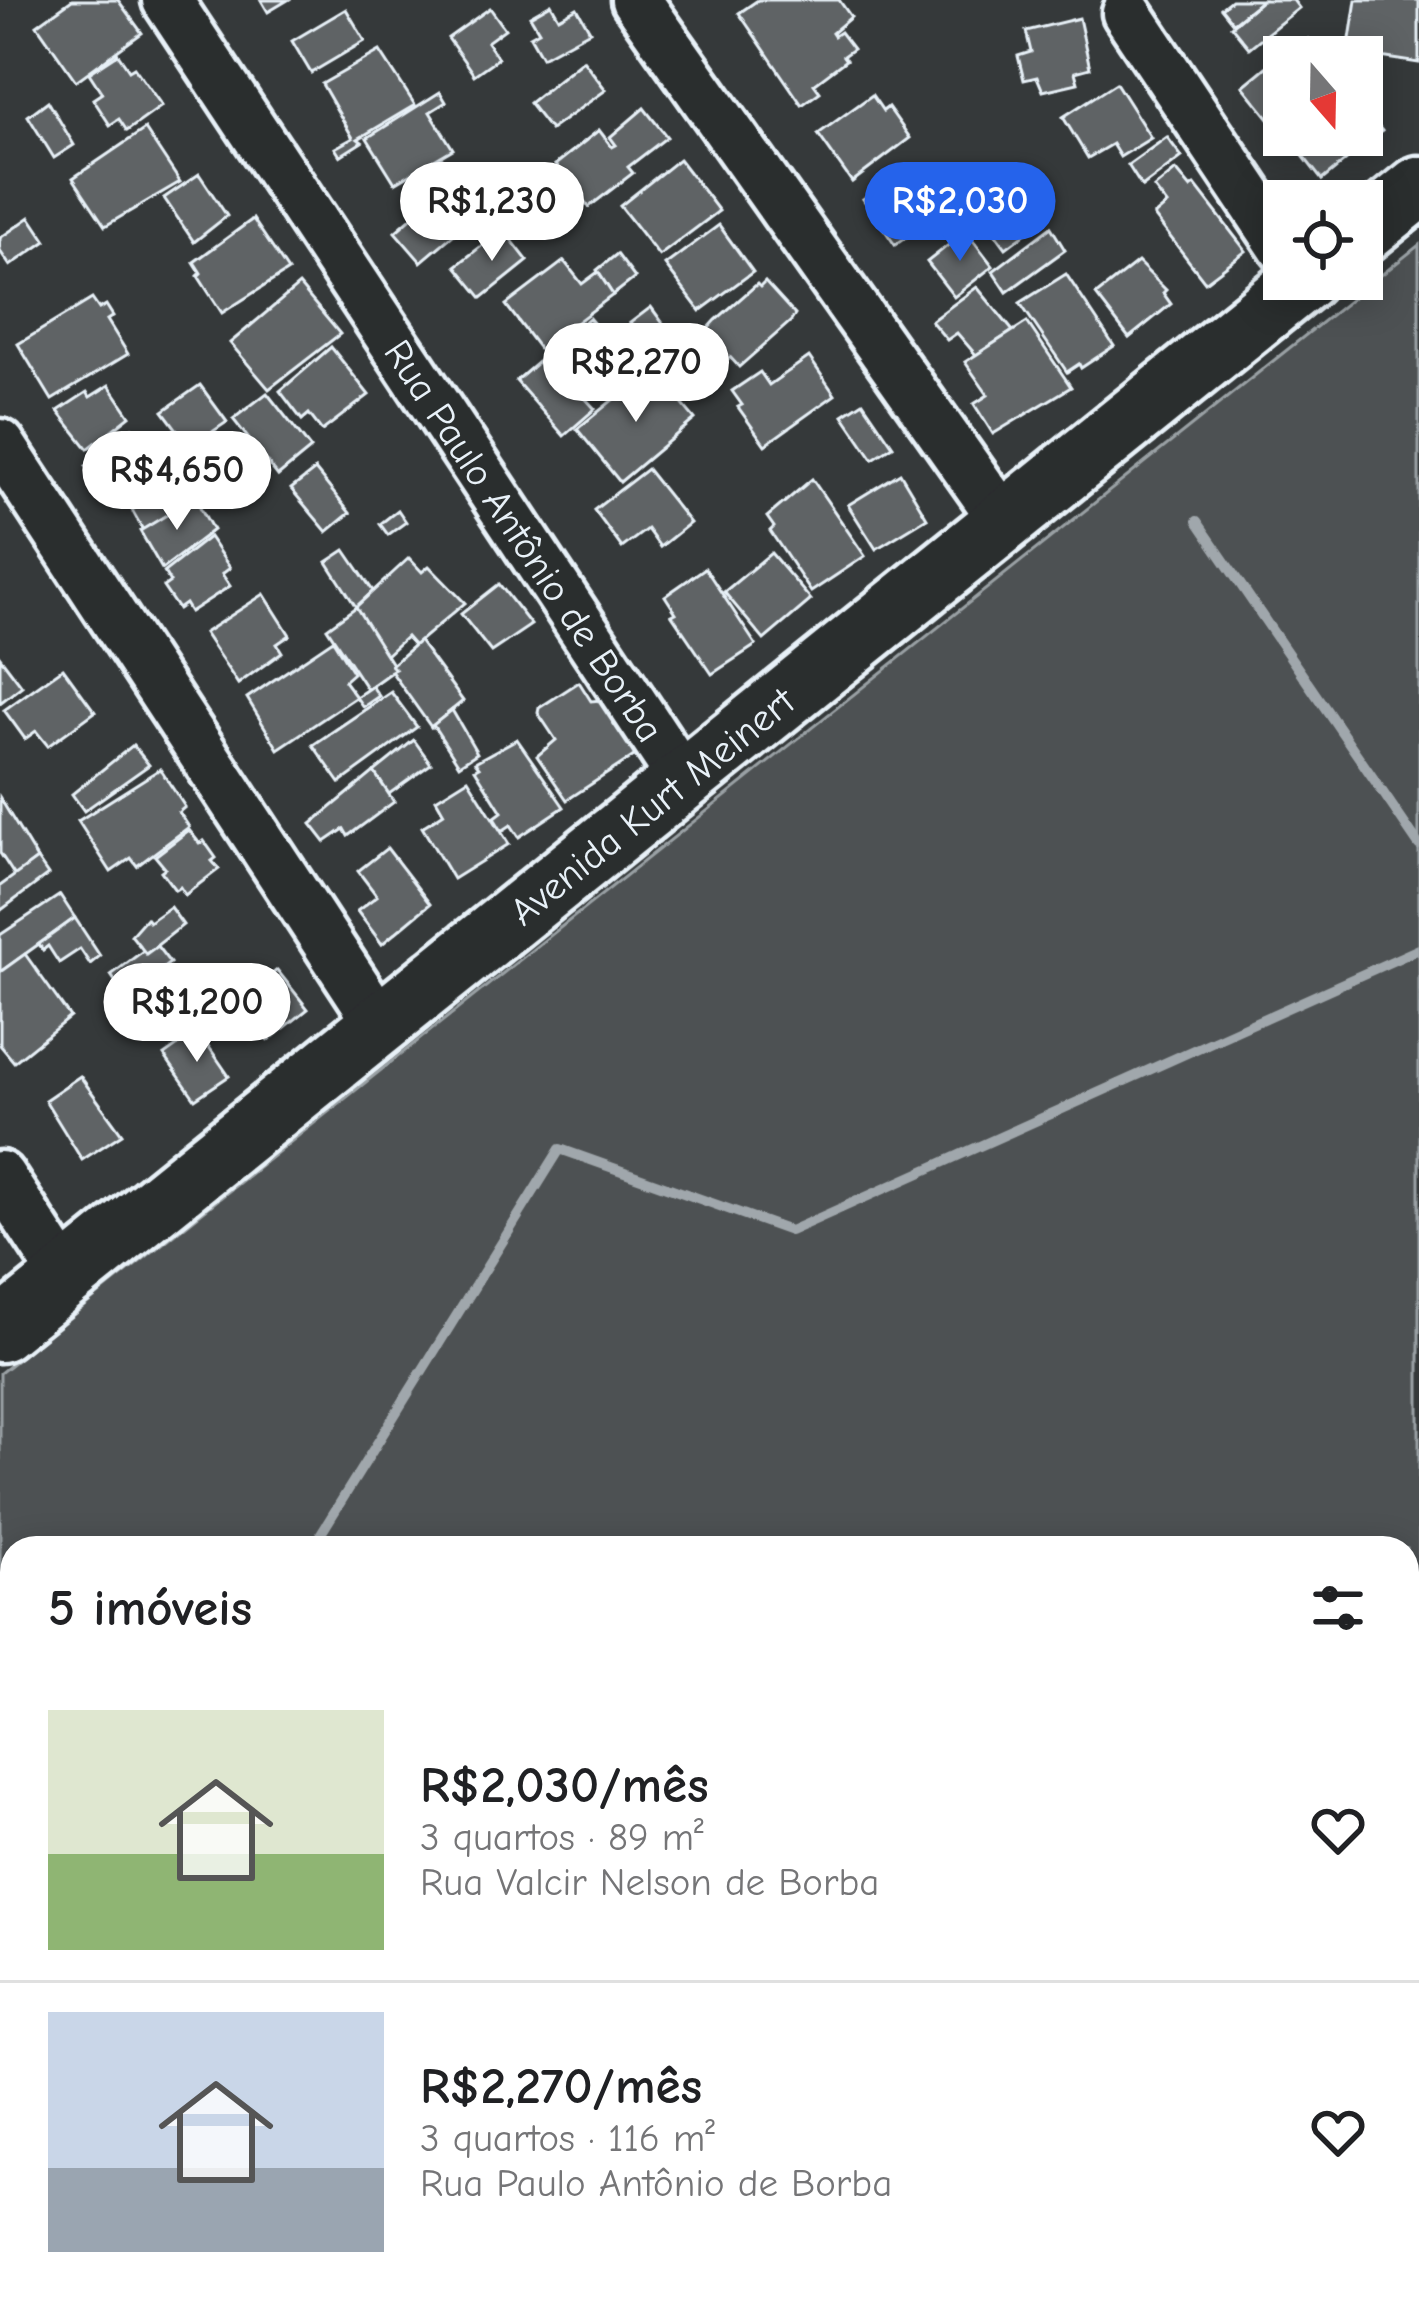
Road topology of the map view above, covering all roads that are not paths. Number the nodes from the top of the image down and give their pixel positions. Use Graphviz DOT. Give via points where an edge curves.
graph roads {
  1 [pos="167,0"];
  2 [pos="636,0"];
  3 [pos="1127,13"];
  4 [pos="1419,187"];
  5 [pos="1383,216"];
  6 [pos="1263,217"];
  7 [pos="1279,300"];
  8 [pos="0,444"];
  9 [pos="1005,522"];
  10 [pos="684,781"];
  11 [pos="381,1025"];
  12 [pos="0,1176"];
  13 [pos="67,1279"];
  14 [pos="0,1331"];
  1 -- 10 [label="street, Rua Paulo Antônio de Borba"];
  2 -- 9 [label="street"];
  3 -- 6 [label="street"];
  4 -- 5 [label="main road"];
  7 -- 9 [label="main road, Avenida Kurt Meinert"];
  8 -- 11 [label="street"];
  9 -- 10 [label="main road, Avenida Kurt Meinert"];
  10 -- 11 [label="main road, Avenida Kurt Meinert"];
  11 -- 13 [label="main road, Avenida Kurt Meinert"];
  12 -- 13 [label="street"];
  13 -- 14 [label="main road, Avenida Kurt Meinert"];
}
